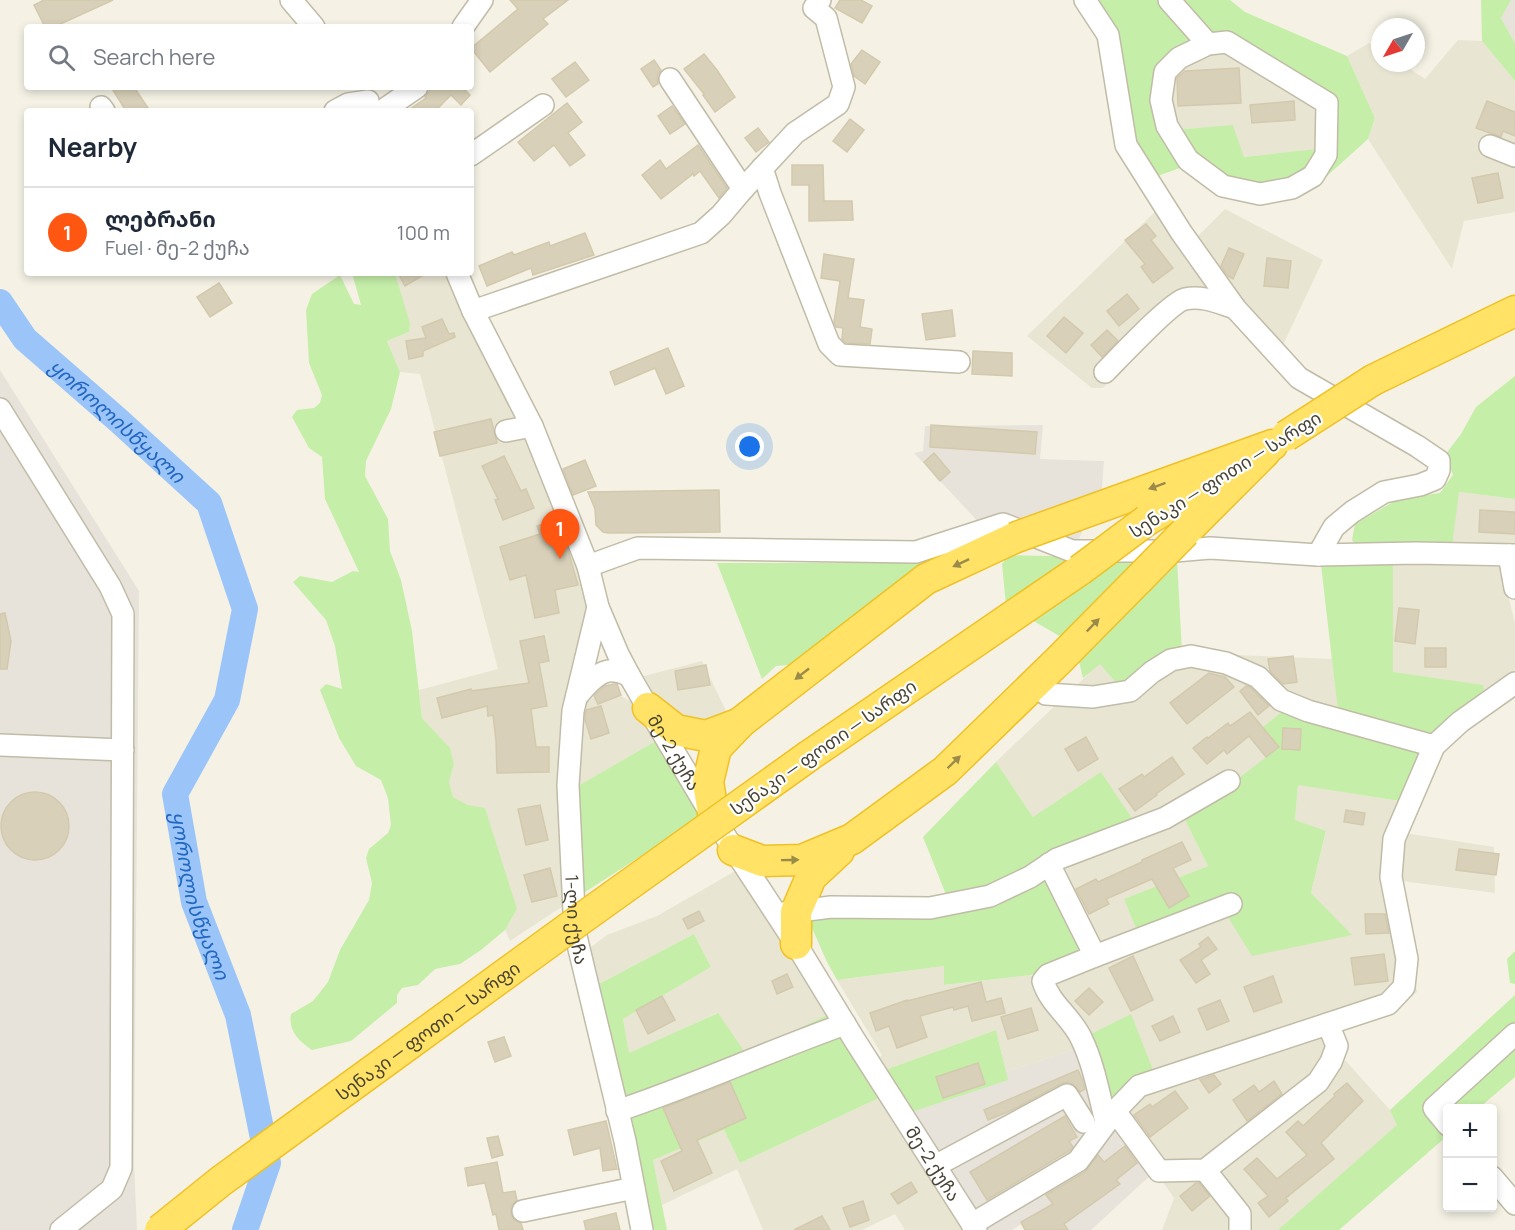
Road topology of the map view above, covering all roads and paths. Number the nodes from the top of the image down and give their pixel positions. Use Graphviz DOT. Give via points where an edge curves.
graph roads {
  1 [pos="291,0"];
  2 [pos="482,0"];
  3 [pos="1085,0"];
  4 [pos="1169,0"];
  5 [pos="817,4"];
  6 [pos="311,24"];
  7 [pos="466,24"];
  8 [pos="1208,44"];
  9 [pos="670,80"];
  10 [pos="408,90"];
  11 [pos="371,102"];
  12 [pos="543,105"];
  13 [pos="340,108"];
  14 [pos="1490,146"];
  15 [pos="474,153"];
  16 [pos="1515,156"];
  17 [pos="762,168"];
  18 [pos="743,189"];
  19 [pos="459,276"];
  20 [pos="1235,308"];
  21 [pos="473,311"];
  22 [pos="1515,311"];
  23 [pos="959,362"];
  24 [pos="1105,372"];
  25 [pos="0,409"];
  26 [pos="532,426"];
  27 [pos="506,431"];
  28 [pos="1279,441"];
  29 [pos="1318,555"];
  30 [pos="1512,555"];
  31 [pos="588,566"];
  32 [pos="1515,588"];
  33 [pos="598,607"];
  34 [pos="629,675"];
  35 [pos="1515,683"];
  36 [pos="1046,694"];
  37 [pos="576,696"];
  38 [pos="648,708"];
  39 [pos="741,722"];
  40 [pos="0,745"];
  41 [pos="1434,746"];
  42 [pos="123,750"];
  43 [pos="1229,781"];
  44 [pos="714,819"];
  45 [pos="852,839"];
  46 [pos="733,850"];
  47 [pos="1049,864"];
  48 [pos="1231,904"];
  49 [pos="786,913"];
  50 [pos="796,944"];
  51 [pos="1095,956"];
  52 [pos="845,1024"];
  53 [pos="1328,1024"];
  54 [pos="1515,1034"];
  55 [pos="618,1111"];
  56 [pos="1110,1116"];
  57 [pos="1443,1119"];
  58 [pos="1084,1122"];
  59 [pos="935,1166"];
  60 [pos="1204,1170"];
  61 [pos="1497,1184"];
  62 [pos="634,1188"];
  63 [pos="1515,1204"];
  64 [pos="523,1211"];
  65 [pos="974,1227"];
  66 [pos="61,1230"];
  67 [pos="160,1230"];
  68 [pos="642,1230"];
  69 [pos="1240,1230"];
  1 -- 6 [label="street"];
  2 -- 7 [label="street"];
  3 -- 20 [label="street" via="1108,35 1126,145"];
  4 -- 8 [label="street"];
  5 -- 17 [label="street" via="825,18 844,87 838,104 795,133"];
  8 -- 8 [label="street" via="1227,42 1327,103 1326,155 1313,176 1292,188 1260,194 1223,186 1188,160 1167,126 1161,100 1165,72 1179,58"];
  9 -- 18 [label="street"];
  10 -- 11 [label="street"];
  11 -- 13 [label="street"];
  12 -- 15 [label="street"];
  14 -- 16 [label="street"];
  17 -- 18 [label="street"];
  17 -- 23 [label="street" via="829,344 840,355"];
  18 -- 21 [label="street" via="701,233"];
  19 -- 21 [label="street, მე-2 ქუჩა"];
  20 -- 24 [label="street" via="1200,297 1183,299"];
  20 -- 29 [label="street" via="1299,378 1439,461 1435,479 1384,492 1352,512 1334,527"];
  21 -- 26 [label="street, მე-2 ქუჩა"];
  22 -- 28 [label="highway, სენაკი — ფოთი — სარფი, bridge" via="1373,380"];
  25 -- 42 [label="street" via="110,586 123,614"];
  26 -- 27 [label="street"];
  26 -- 31 [label="street, მე-2 ქუჩა"];
  28 -- 39 [label="highway, one-way, bridge" via="1014,538 926,579"];
  45 -- 28 [label="highway, one-way, bridge" via="945,771"];
  28 -- 67 [label="highway, სენაკი — ფოთი — სარფი, bridge" via="1147,520 810,755"];
  29 -- 30 [label="street"];
  29 -- 31 [label="street" via="1210,548 1072,551 1003,524 916,552 638,548"];
  30 -- 32 [label="street"];
  31 -- 33 [label="street, მე-2 ქუჩა"];
  33 -- 34 [label="street, მე-2 ქუჩა"];
  33 -- 37 [label="street, 1-ლი ქუჩა"];
  34 -- 37 [label="street" via="613,670 602,673"];
  34 -- 38 [label="street, მე-2 ქუჩა"];
  35 -- 41 [label="street"];
  36 -- 41 [label="street" via="1093,697 1130,691 1171,660 1191,656 1226,663 1258,677 1281,700 1308,711"];
  37 -- 55 [label="street, 1-ლი ქუჩა" via="568,784 575,932"];
  38 -- 39 [label="highway" via="676,730 706,736"];
  38 -- 44 [label="street, მე-2 ქუჩა"];
  39 -- 44 [label="highway" via="716,748 708,782"];
  40 -- 42 [label="street"];
  41 -- 53 [label="street" via="1394,839 1391,877 1407,959 1404,987 1388,1004"];
  42 -- 66 [label="street" via="121,1168 112,1189"];
  43 -- 47 [label="street" via="1166,818"];
  44 -- 46 [label="street, მე-2 ქუჩა"];
  46 -- 45 [label="highway, one-way" via="762,861 802,860"];
  45 -- 49 [label="highway" via="811,877"];
  46 -- 49 [label="street, მე-2 ქუჩა"];
  47 -- 49 [label="street" via="990,896 930,908 831,907"];
  47 -- 51 [label="street"];
  48 -- 51 [label="street"];
  49 -- 50 [label="highway"];
  50 -- 52 [label="street, მე-2 ქუჩა"];
  51 -- 56 [label="street" via="1048,975 1043,981 1046,992 1082,1038"];
  52 -- 55 [label="street"];
  52 -- 59 [label="street, მე-2 ქუჩა"];
  53 -- 56 [label="street" via="1139,1086"];
  53 -- 60 [label="street" via="1337,1046 1318,1082"];
  54 -- 57 [label="street" via="1434,1108"];
  55 -- 62 [label="street, 1-ლი ქუჩა"];
  56 -- 60 [label="street" via="1159,1171"];
  56 -- 65 [label="street" via="1078,1161"];
  58 -- 59 [label="street" via="1067,1095"];
  59 -- 65 [label="street, მე-2 ქუჩა"];
  60 -- 69 [label="street" via="1240,1214"];
  61 -- 63 [label="street"];
  62 -- 64 [label="street"];
  62 -- 68 [label="street, 1-ლი ქუჩა"];
}
